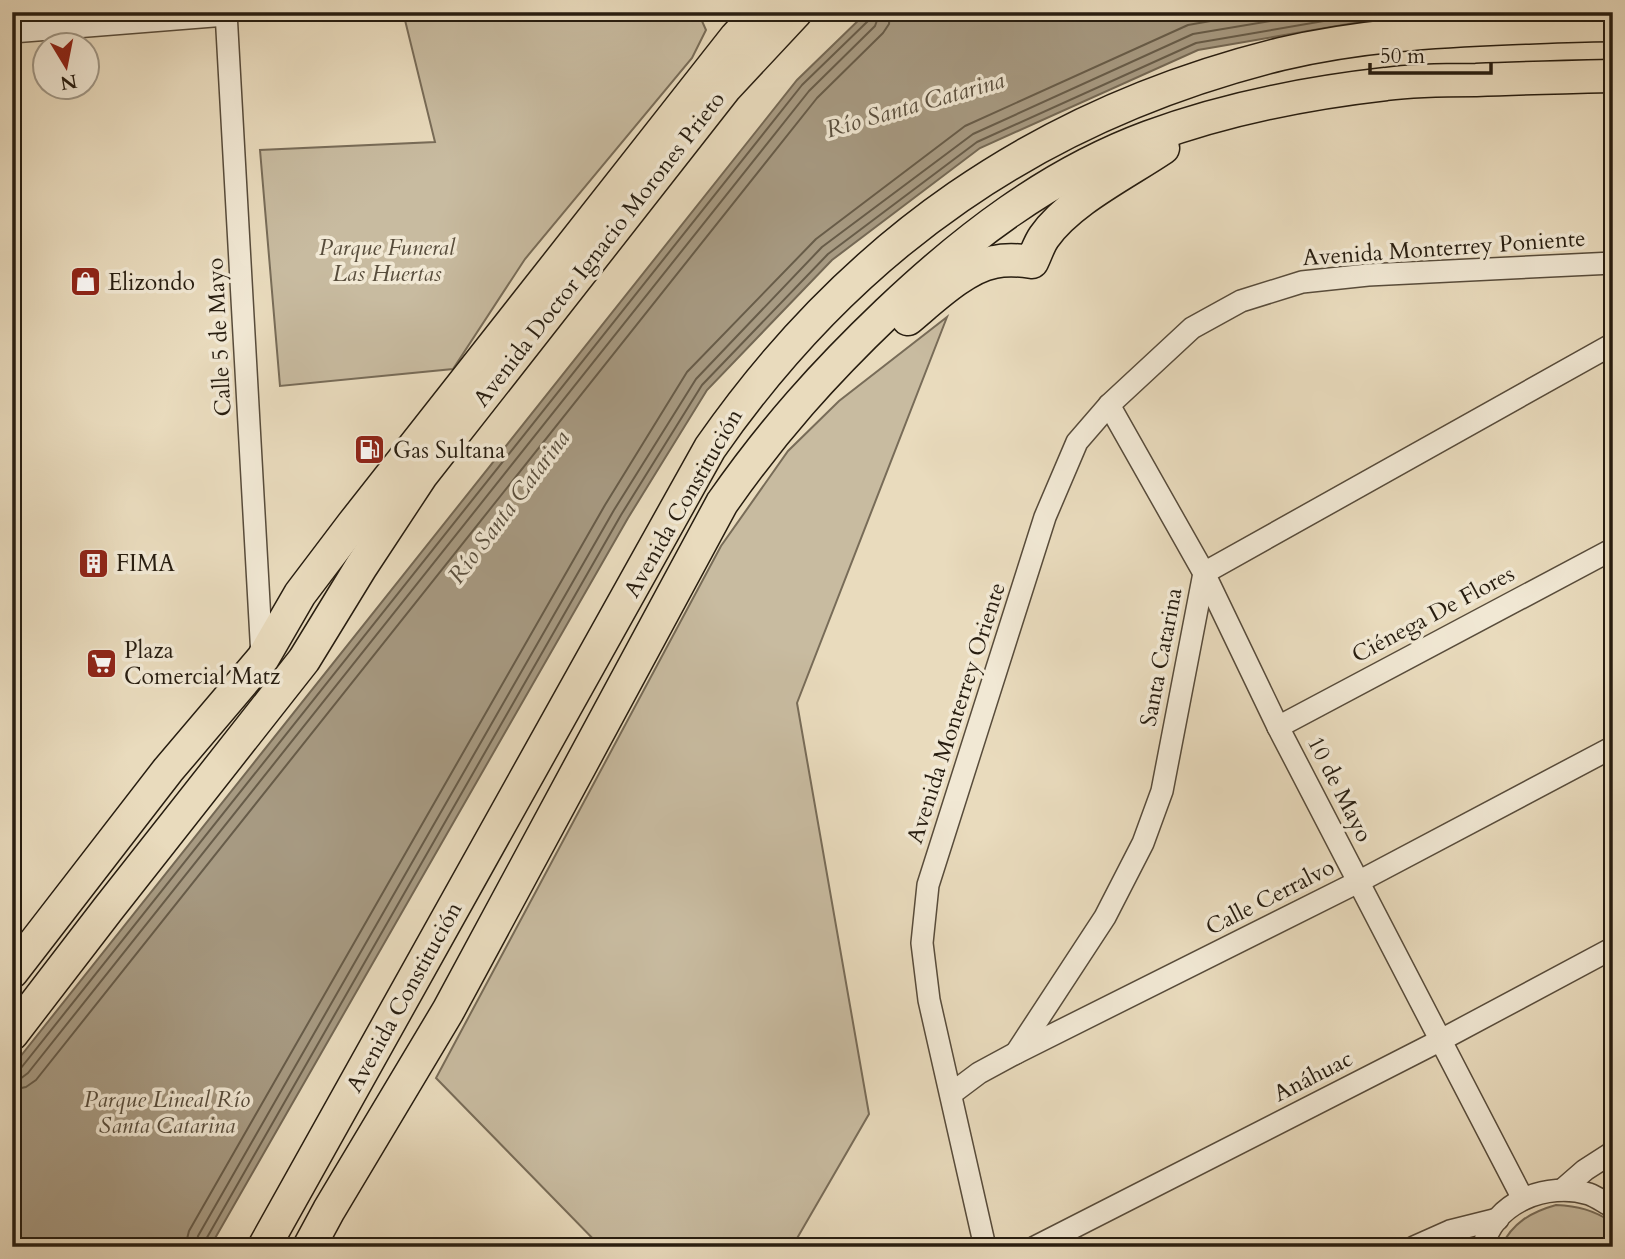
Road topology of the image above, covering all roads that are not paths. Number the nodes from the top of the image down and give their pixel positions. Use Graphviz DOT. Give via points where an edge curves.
graph roads {
  1 [pos="759,12"];
  2 [pos="796,12"];
  3 [pos="226,13"];
  4 [pos="1613,25"];
  5 [pos="12,32"];
  6 [pos="1605,73"];
  7 [pos="1199,120"];
  8 [pos="1613,263"];
  9 [pos="1613,344"];
  10 [pos="823,375"];
  11 [pos="1109,405"];
  12 [pos="1613,548"];
  13 [pos="1204,573"];
  14 [pos="262,658"];
  15 [pos="1278,727"];
  16 [pos="1613,747"];
  17 [pos="1358,882"];
  18 [pos="1613,948"];
  19 [pos="12,972"];
  20 [pos="12,1034"];
  21 [pos="1441,1040"];
  22 [pos="1016,1053"];
  23 [pos="941,1055"];
  24 [pos="979,1073"];
  25 [pos="951,1094"];
  26 [pos="1613,1152"];
  27 [pos="1562,1190"];
  28 [pos="1523,1199"];
  29 [pos="1613,1207"];
  30 [pos="1498,1219"];
  31 [pos="271,1238"];
  32 [pos="1422,1245"];
  33 [pos="309,1247"];
  34 [pos="985,1247"];
  35 [pos="1035,1247"];
  36 [pos="1483,1247"];
  1 -- 14 [label="highway, Avenida Doctor Ignacio Morones Prieto" via="417,441 300,594"];
  2 -- 20 [label="highway, Avenida Doctor Ignacio Morones Prieto" via="726,87 421,476 304,660"];
  3 -- 5 [label="street"];
  3 -- 14 [label="street, Calle 5 de Mayo"];
  4 -- 31 [label="highway, Avenida Constitución" via="1426,32 1344,42 1281,54 1190,82 1102,116 1017,159 938,211 864,270 774,363 710,448"];
  6 -- 7 [label="highway, Avenida Constitución" via="1387,83 1285,99"];
  7 -- 10 [label="highway, Avenida Constitución" via="1106,156 996,219 951,253"];
  7 -- 10 [label="highway" via="1068,213 1044,237 1032,262 1009,259 969,272 885,337"];
  8 -- 11 [label="street, Avenida Monterrey Poniente" via="1302,282 1241,301 1192,328"];
  9 -- 13 [label="street, Santa Catarina"];
  10 -- 33 [label="highway, Avenida Constitución" via="722,503 448,1011"];
  11 -- 13 [label="street, 10 de Mayo"];
  11 -- 23 [label="street, Avenida Monterrey Oriente" via="1077,442 1045,517 928,886 922,943"];
  12 -- 15 [label="street, Ciénega De Flores"];
  13 -- 15 [label="street, 10 de Mayo"];
  13 -- 22 [label="street, Santa Catarina" via="1161,791 1143,843 1105,917"];
  14 -- 19 [label="highway, Avenida Doctor Ignacio Morones Prieto" via="168,770"];
  15 -- 17 [label="street, 10 de Mayo"];
  16 -- 17 [label="street, Calle Cerralvo"];
  17 -- 21 [label="street, 10 de Mayo"];
  17 -- 22 [label="street, Calle Cerralvo"];
  18 -- 21 [label="street, Anáhuac"];
  21 -- 28 [label="street, 10 de Mayo"];
  21 -- 35 [label="street, Anáhuac"];
  22 -- 24 [label="street, Calle Cerralvo"];
  23 -- 24 [label="street"];
  23 -- 25 [label="street, Avenida Monterrey Oriente"];
  24 -- 25 [label="street, Calle Cerralvo"];
  25 -- 34 [label="street, Avenida Monterrey Oriente"];
  26 -- 27 [label="street"];
  27 -- 28 [label="street"];
  27 -- 29 [label="street" via="1590,1194"];
  28 -- 30 [label="street"];
  30 -- 32 [label="street" via="1459,1228"];
  30 -- 36 [label="street"];
}
